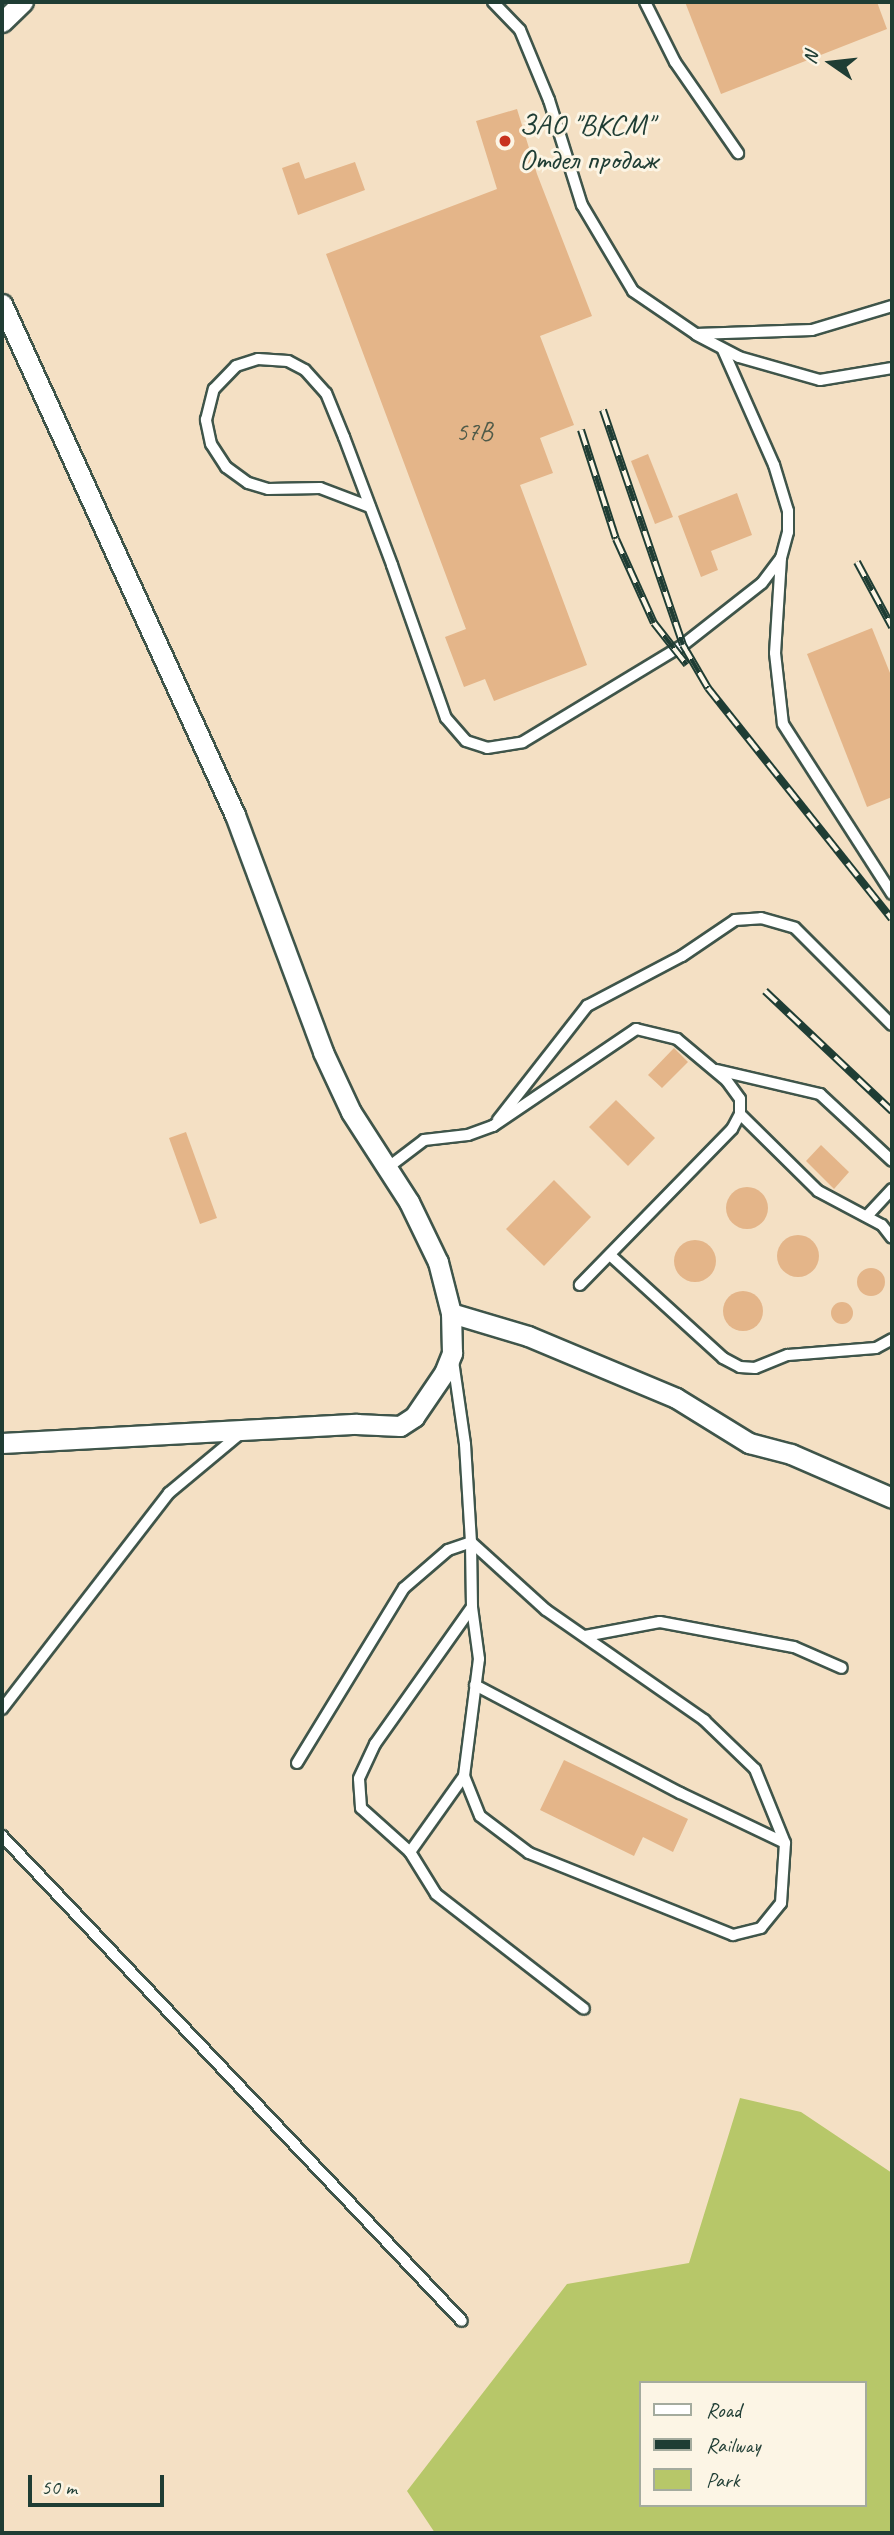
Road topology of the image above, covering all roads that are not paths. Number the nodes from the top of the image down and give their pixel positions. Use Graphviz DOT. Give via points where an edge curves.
graph roads {
  1 [pos="23,2"];
  2 [pos="493,2"];
  3 [pos="645,2"];
  4 [pos="2,22"];
  5 [pos="738,153"];
  6 [pos="2,304"];
  7 [pos="892,306"];
  8 [pos="696,334"];
  9 [pos="723,350"];
  10 [pos="892,369"];
  11 [pos="370,507"];
  12 [pos="781,558"];
  13 [pos="892,894"];
  14 [pos="892,1025"];
  15 [pos="713,1069"];
  16 [pos="740,1114"];
  17 [pos="493,1126"];
  18 [pos="892,1161"];
  19 [pos="386,1170"];
  20 [pos="892,1189"];
  21 [pos="867,1216"];
  22 [pos="892,1238"];
  23 [pos="610,1255"];
  24 [pos="580,1285"];
  25 [pos="451,1313"];
  26 [pos="892,1339"];
  27 [pos="452,1353"];
  28 [pos="244,1431"];
  29 [pos="2,1443"];
  30 [pos="892,1498"];
  31 [pos="471,1542"];
  32 [pos="472,1607"];
  33 [pos="584,1636"];
  34 [pos="842,1668"];
  35 [pos="475,1685"];
  36 [pos="2,1709"];
  37 [pos="297,1763"];
  38 [pos="464,1776"];
  39 [pos="2,1836"];
  40 [pos="785,1843"];
  41 [pos="410,1852"];
  42 [pos="584,2009"];
  43 [pos="462,2321"];
  1 -- 4 [label="street"];
  2 -- 8 [label="lane" via="520,30 549,100 582,205 616,266 634,291"];
  3 -- 5 [label="lane" via="675,62"];
  6 -- 19 [label="street" via="234,815 323,1052"];
  7 -- 8 [label="lane" via="812,330"];
  8 -- 9 [label="lane"];
  9 -- 10 [label="lane" via="784,373 820,380"];
  9 -- 12 [label="lane" via="769,452 788,511"];
  11 -- 11 [label="lane" via="326,393 305,370 288,361 258,359 236,366 214,389 206,420 211,444 226,467 248,483 268,489 320,488"];
  11 -- 12 [label="lane" via="446,718 466,741 488,748 523,742 664,658 762,583"];
  12 -- 13 [label="lane" via="775,653 783,724"];
  14 -- 17 [label="lane" via="794,928 761,918 734,920 682,956 587,1006"];
  15 -- 16 [label="lane" via="740,1100"];
  15 -- 17 [label="lane" via="677,1039 636,1029"];
  15 -- 18 [label="lane" via="820,1094"];
  16 -- 21 [label="lane" via="818,1191"];
  16 -- 23 [label="lane" via="732,1129"];
  17 -- 19 [label="lane" via="468,1135 424,1140"];
  19 -- 25 [label="street" via="409,1202 439,1262"];
  20 -- 21 [label="lane"];
  21 -- 22 [label="lane"];
  23 -- 24 [label="lane"];
  23 -- 26 [label="lane" via="723,1358 740,1367 755,1367 788,1355 876,1348"];
  25 -- 27 [label="street"];
  25 -- 30 [label="street" via="528,1336 664,1392 749,1443 791,1454"];
  27 -- 28 [label="street" via="433,1393 400,1426"];
  27 -- 31 [label="lane" via="465,1444"];
  28 -- 29 [label="street"];
  28 -- 36 [label="lane" via="170,1493"];
  31 -- 32 [label="lane"];
  31 -- 33 [label="lane" via="546,1610"];
  31 -- 37 [label="lane" via="449,1550 404,1588"];
  32 -- 35 [label="lane" via="480,1659"];
  32 -- 41 [label="lane" via="382,1733 359,1779 361,1808"];
  33 -- 34 [label="lane" via="660,1622 794,1647"];
  33 -- 40 [label="lane" via="704,1720 755,1769"];
  35 -- 38 [label="lane"];
  35 -- 40 [label="lane"];
  38 -- 40 [label="lane" via="480,1816 529,1853 733,1934 761,1928 781,1903"];
  38 -- 41 [label="lane"];
  39 -- 43 [label="lane"];
  41 -- 42 [label="lane" via="436,1894"];
}
